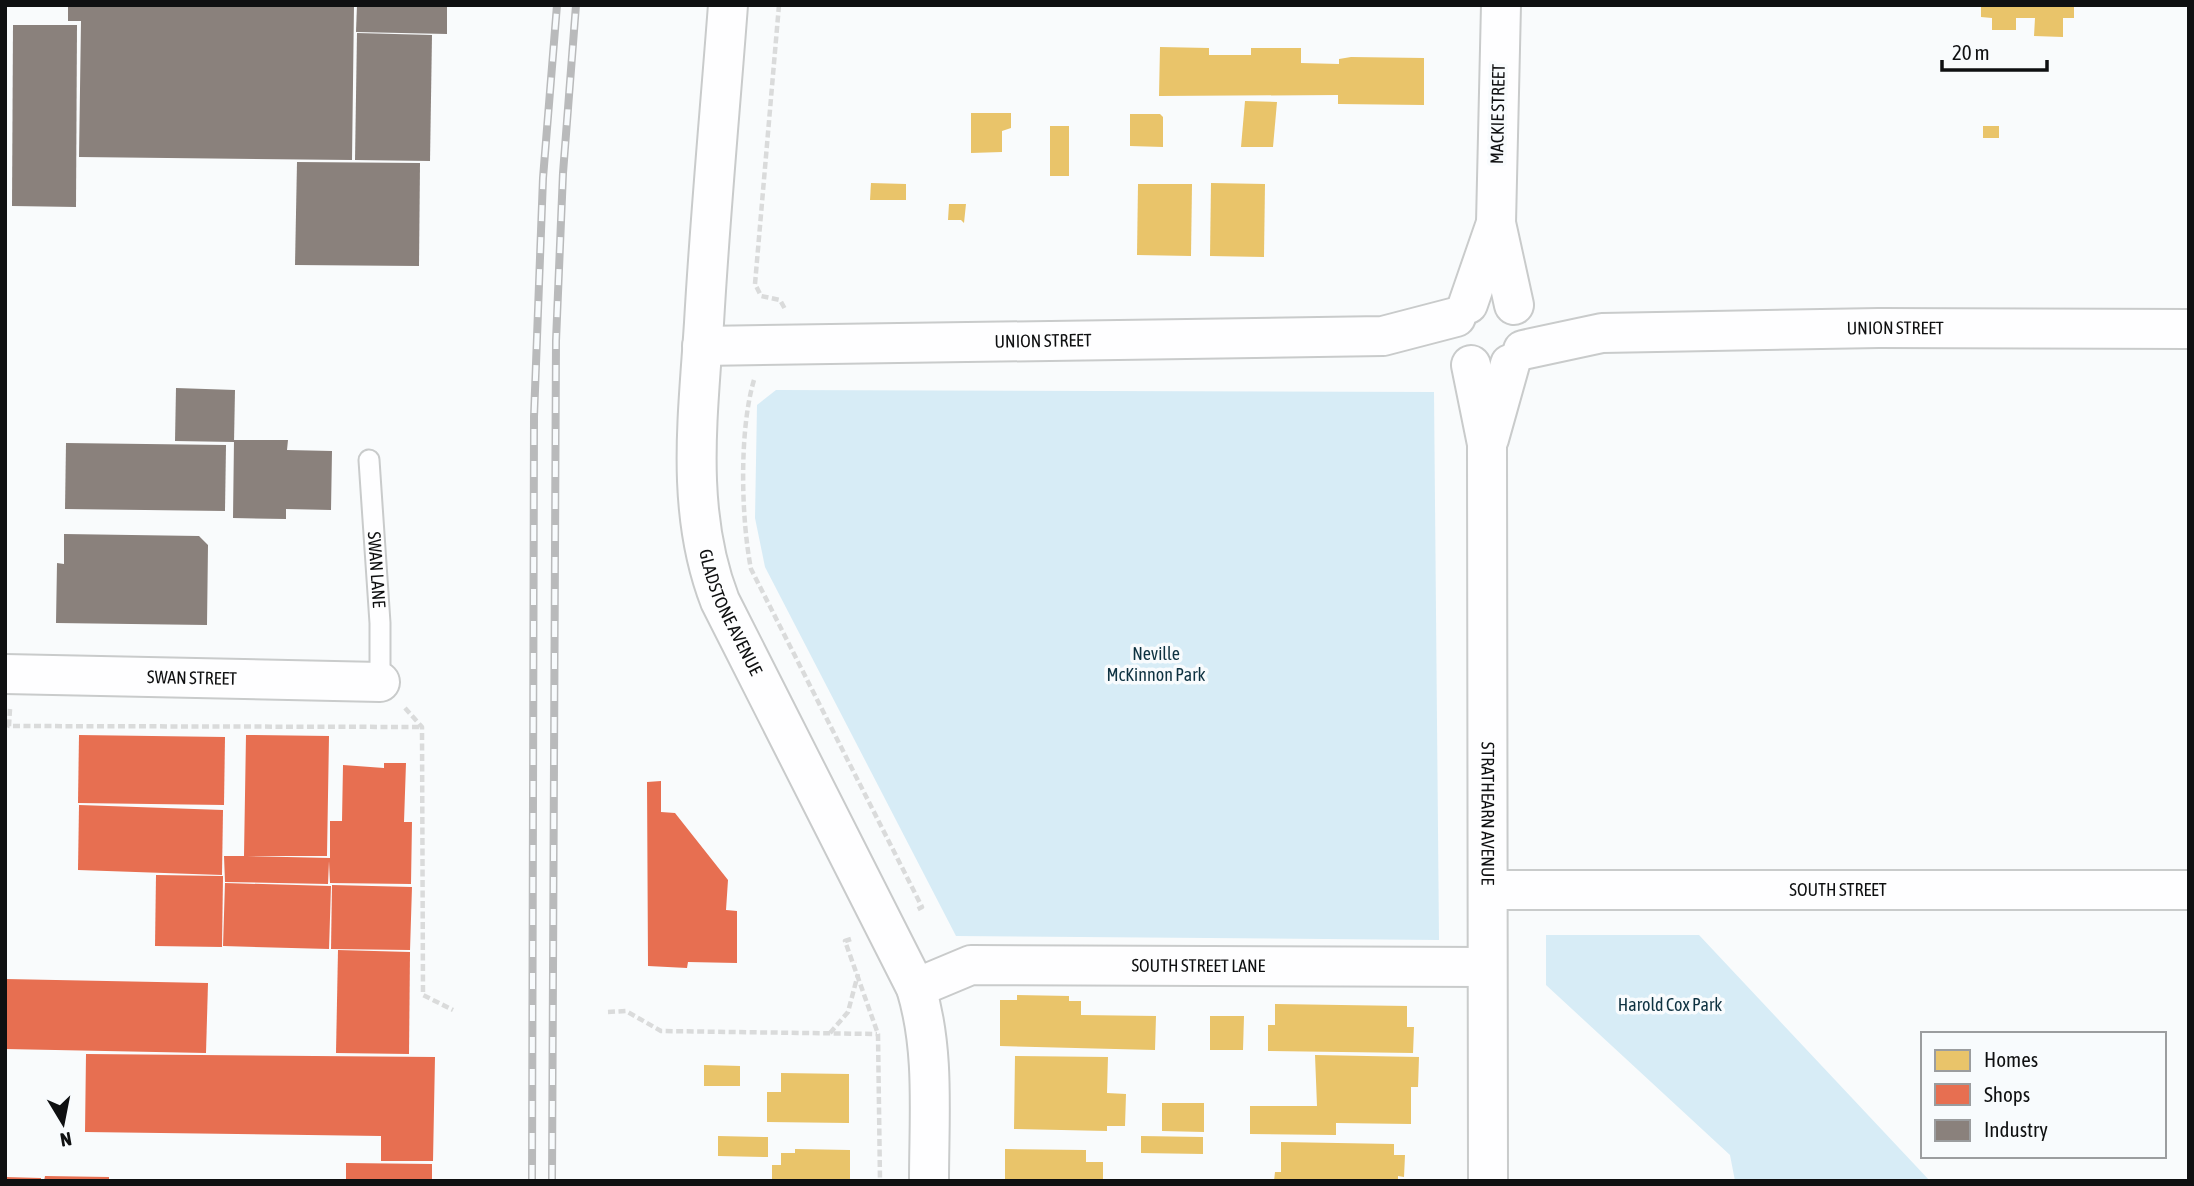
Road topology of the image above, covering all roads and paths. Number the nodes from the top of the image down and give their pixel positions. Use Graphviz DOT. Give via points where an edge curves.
graph roads {
  1 [pos="729,5"];
  2 [pos="779,5"];
  3 [pos="1501,5"];
  4 [pos="1496,223"];
  5 [pos="1517,307"];
  6 [pos="1462,311"];
  7 [pos="787,313"];
  8 [pos="2189,329"];
  9 [pos="1602,333"];
  10 [pos="1383,336"];
  11 [pos="702,346"];
  12 [pos="1517,357"];
  13 [pos="1465,360"];
  14 [pos="753,382"];
  15 [pos="1488,444"];
  16 [pos="369,460"];
  17 [pos="5,674"];
  18 [pos="380,682"];
  19 [pos="9,726"];
  20 [pos="422,727"];
  21 [pos="1488,890"];
  22 [pos="2189,890"];
  23 [pos="922,907"];
  24 [pos="1487,967"];
  25 [pos="916,988"];
  26 [pos="453,1010"];
  27 [pos="608,1012"];
  28 [pos="831,1033"];
  29 [pos="878,1034"];
  30 [pos="880,1181"];
  31 [pos="929,1181"];
  32 [pos="1488,1181"];
  1 -- 11 [label="street, GLADSTONE AVENUE"];
  2 -- 7 [label="path" via="755,284 761,296 780,300"];
  3 -- 4 [label="street, MACKIE STREET"];
  4 -- 5 [label="street"];
  4 -- 6 [label="street"];
  5 -- 6 [label="street" via="1494,296 1476,299"];
  5 -- 9 [label="street, UNION STREET"];
  5 -- 12 [label="street" via="1527,334"];
  6 -- 10 [label="street, UNION STREET"];
  6 -- 13 [label="street" via="1453,335"];
  8 -- 9 [label="street, UNION STREET" via="1879,327"];
  9 -- 12 [label="street, UNION STREET"];
  10 -- 11 [label="street, UNION STREET"];
  10 -- 13 [label="street, UNION STREET"];
  11 -- 25 [label="street, GLADSTONE AVENUE" via="698,511 709,572"];
  12 -- 13 [label="street" via="1491,370"];
  12 -- 15 [label="street, STRATHEARN AVENUE"];
  13 -- 15 [label="street, STRATHEARN AVENUE"];
  14 -- 23 [label="path" via="746,417 744,507 751,569"];
  15 -- 21 [label="street, STRATHEARN AVENUE"];
  16 -- 18 [label="lane, SWAN LANE"];
  17 -- 18 [label="street, SWAN STREET"];
  18 -- 20 [label="path"];
  19 -- 20 [label="path"];
  20 -- 26 [label="path" via="423,995"];
  21 -- 22 [label="street, SOUTH STREET"];
  21 -- 24 [label="street, STRATHEARN AVENUE"];
  24 -- 25 [label="street, SOUTH STREET LANE" via="971,965"];
  24 -- 32 [label="street, STRATHEARN AVENUE"];
  25 -- 31 [label="street, GLADSTONE AVENUE" via="929,1051"];
  27 -- 28 [label="path" via="626,1011 661,1031"];
  28 -- 29 [label="path"];
  28 -- 29 [label="path" via="848,1012 858,973"];
  29 -- 30 [label="path"];
}
